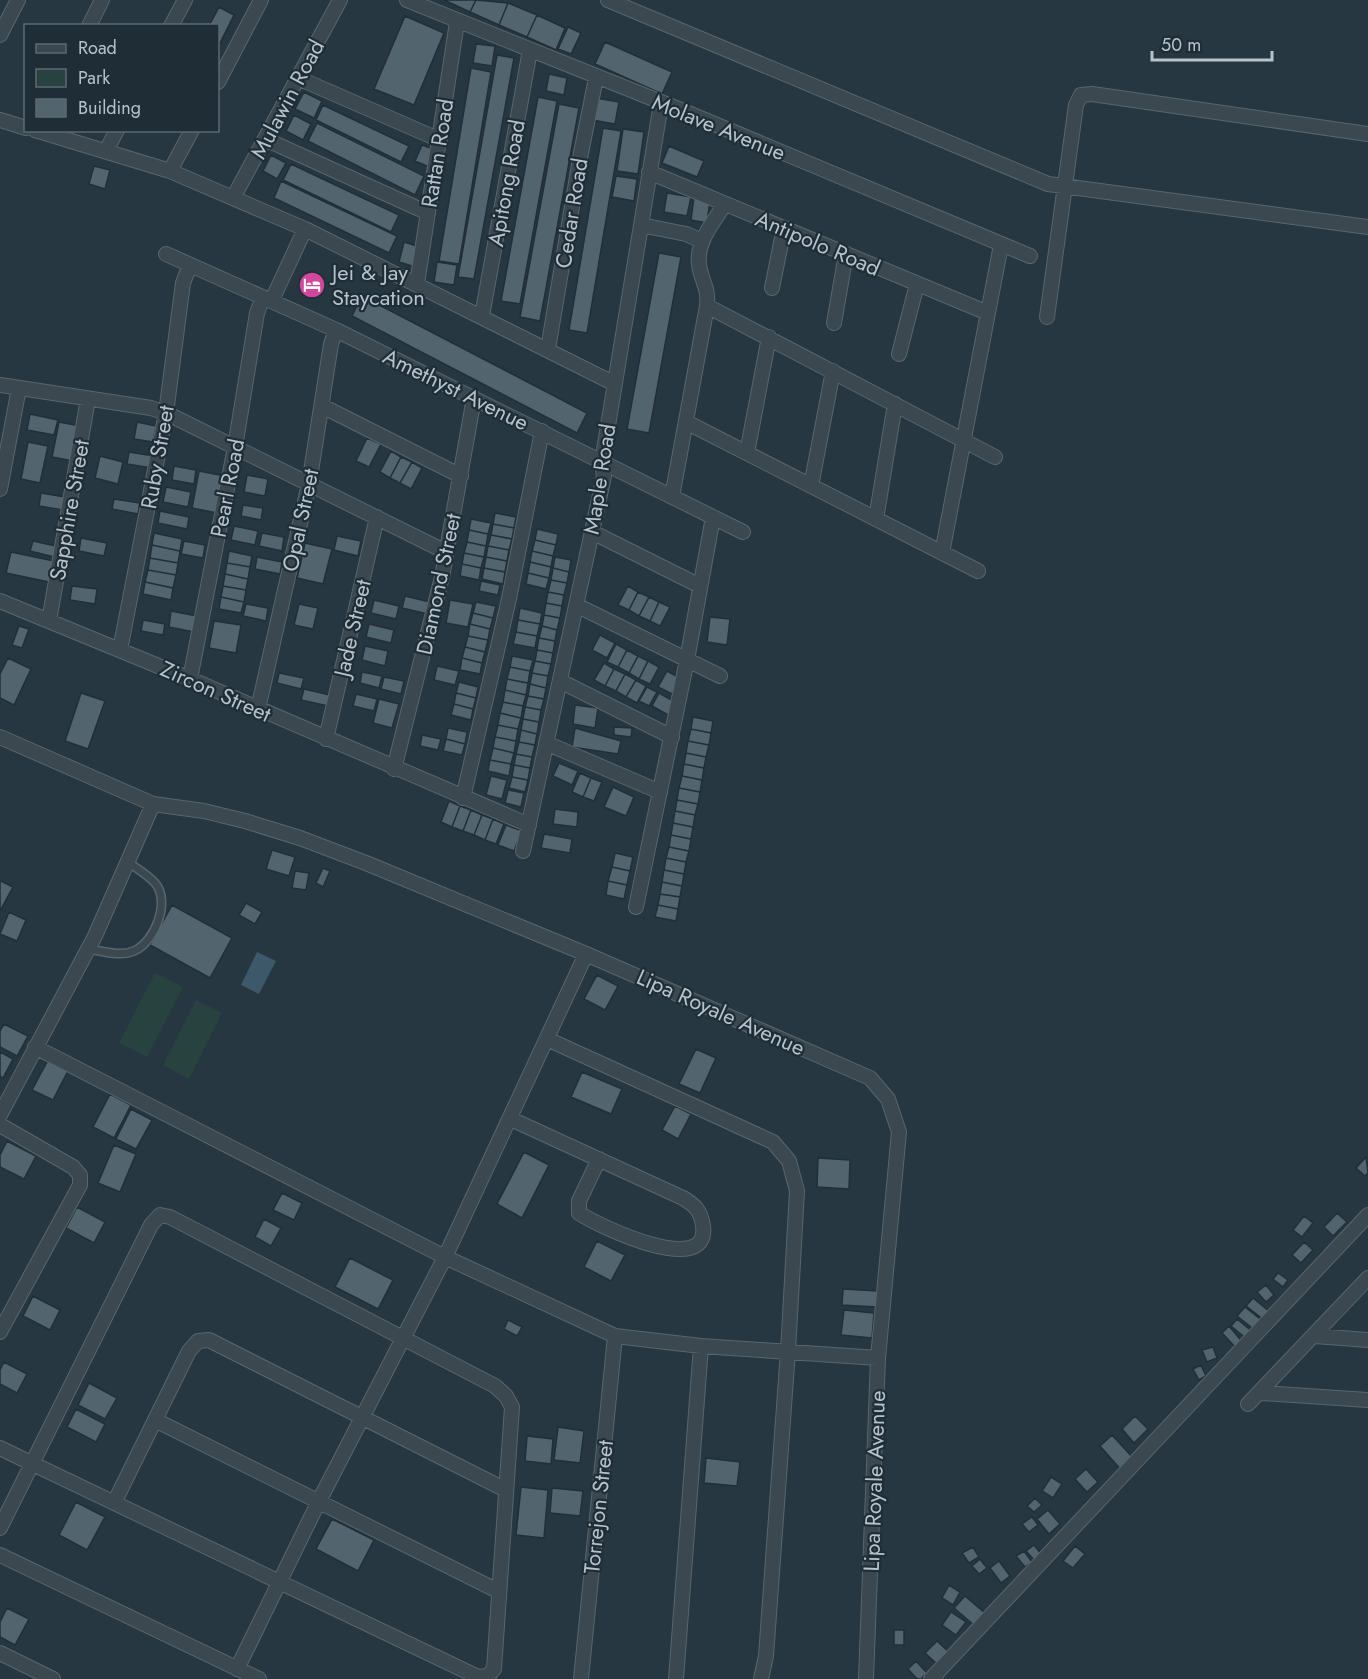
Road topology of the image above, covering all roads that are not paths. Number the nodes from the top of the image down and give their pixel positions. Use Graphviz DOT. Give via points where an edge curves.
graph roads {
  1 [pos="18,0"];
  2 [pos="102,0"];
  3 [pos="184,0"];
  4 [pos="261,0"];
  5 [pos="340,0"];
  6 [pos="407,0"];
  7 [pos="608,0"];
  8 [pos="457,22"];
  9 [pos="90,24"];
  10 [pos="172,24"];
  11 [pos="0,35"];
  12 [pos="530,50"];
  13 [pos="298,78"];
  14 [pos="596,78"];
  15 [pos="219,80"];
  16 [pos="661,104"];
  17 [pos="0,120"];
  18 [pos="24,127"];
  19 [pos="40,132"];
  20 [pos="116,132"];
  21 [pos="191,132"];
  22 [pos="1368,134"];
  23 [pos="265,139"];
  24 [pos="440,140"];
  25 [pos="106,151"];
  26 [pos="170,171"];
  27 [pos="649,172"];
  28 [pos="1064,187"];
  29 [pos="233,198"];
  30 [pos="725,204"];
  31 [pos="428,213"];
  32 [pos="641,225"];
  33 [pos="1368,226"];
  34 [pos="784,228"];
  35 [pos="304,229"];
  36 [pos="702,241"];
  37 [pos="1001,245"];
  38 [pos="166,254"];
  39 [pos="846,254"];
  40 [pos="1030,256"];
  41 [pos="190,265"];
  42 [pos="417,284"];
  43 [pos="917,284"];
  44 [pos="772,288"];
  45 [pos="267,298"];
  46 [pos="707,306"];
  47 [pos="988,314"];
  48 [pos="482,316"];
  49 [pos="1047,317"];
  50 [pos="834,323"];
  51 [pos="336,330"];
  52 [pos="769,337"];
  53 [pos="548,350"];
  54 [pos="899,354"];
  55 [pos="833,371"];
  56 [pos="615,384"];
  57 [pos="0,385"];
  58 [pos="19,388"];
  59 [pos="474,398"];
  60 [pos="88,399"];
  61 [pos="895,404"];
  62 [pos="322,406"];
  63 [pos="166,413"];
  64 [pos="686,422"];
  65 [pos="542,431"];
  66 [pos="963,440"];
  67 [pos="235,447"];
  68 [pos="747,453"];
  69 [pos="995,457"];
  70 [pos="602,462"];
  71 [pos="461,476"];
  72 [pos="309,484"];
  73 [pos="812,486"];
  74 [pos="0,489"];
  75 [pos="672,497"];
  76 [pos="377,517"];
  77 [pos="713,518"];
  78 [pos="876,519"];
  79 [pos="592,532"];
  80 [pos="743,532"];
  81 [pos="446,552"];
  82 [pos="942,553"];
  83 [pos="978,571"];
  84 [pos="700,586"];
  85 [pos="0,601"];
  86 [pos="576,604"];
  87 [pos="49,621"];
  88 [pos="120,650"];
  89 [pos="687,660"];
  90 [pos="720,676"];
  91 [pos="190,679"];
  92 [pos="560,681"];
  93 [pos="258,709"];
  94 [pos="0,737"];
  95 [pos="672,737"];
  96 [pos="326,739"];
  97 [pos="546,743"];
  98 [pos="394,769"];
  99 [pos="660,792"];
  100 [pos="463,798"];
  101 [pos="153,804"];
  102 [pos="529,825"];
  103 [pos="523,851"];
  104 [pos="129,863"];
  105 [pos="636,907"];
  106 [pos="88,949"];
  107 [pos="586,954"];
  108 [pos="547,1039"];
  109 [pos="35,1047"];
  110 [pos="0,1114"];
  111 [pos="511,1119"];
  112 [pos="0,1125"];
  113 [pos="599,1159"];
  114 [pos="1368,1215"];
  115 [pos="445,1257"];
  116 [pos="1368,1278"];
  117 [pos="0,1332"];
  118 [pos="615,1336"];
  119 [pos="1315,1336"];
  120 [pos="404,1337"];
  121 [pos="1368,1340"];
  122 [pos="700,1346"];
  123 [pos="788,1352"];
  124 [pos="878,1358"];
  125 [pos="1261,1393"];
  126 [pos="1368,1400"];
  127 [pos="1248,1404"];
  128 [pos="361,1418"];
  129 [pos="155,1420"];
  130 [pos="0,1448"];
  131 [pos="32,1463"];
  132 [pos="506,1490"];
  133 [pos="114,1503"];
  134 [pos="318,1503"];
  135 [pos="0,1528"];
  136 [pos="0,1555"];
  137 [pos="279,1581"];
  138 [pos="498,1591"];
  139 [pos="0,1653"];
  140 [pos="237,1669"];
  141 [pos="53,1679"];
  142 [pos="259,1679"];
  143 [pos="581,1679"];
  144 [pos="676,1679"];
  145 [pos="761,1679"];
  146 [pos="866,1679"];
  147 [pos="931,1679"];
  1 -- 11 [label="street"];
  2 -- 9 [label="street"];
  3 -- 10 [label="street"];
  4 -- 15 [label="street"];
  5 -- 13 [label="street, Mulawin Road"];
  6 -- 8 [label="street, Molave Avenue"];
  7 -- 28 [label="street" via="1017,173"];
  8 -- 12 [label="street, Molave Avenue"];
  8 -- 24 [label="street, Rattan Road"];
  12 -- 14 [label="street, Molave Avenue"];
  12 -- 48 [label="street, Apitong Road"];
  13 -- 23 [label="street, Mulawin Road"];
  13 -- 24 [label="street"];
  14 -- 16 [label="street, Molave Avenue"];
  14 -- 53 [label="street, Cedar Road"];
  16 -- 27 [label="street, Maple Road"];
  16 -- 37 [label="street, Molave Avenue"];
  17 -- 18 [label="street"];
  19 -- 25 [label="street"];
  20 -- 25 [label="street"];
  21 -- 26 [label="street"];
  22 -- 28 [label="street" via="1081,95 1076,105"];
  23 -- 29 [label="street, Mulawin Road"];
  23 -- 31 [label="street"];
  24 -- 31 [label="street, Rattan Road"];
  25 -- 26 [label="street"];
  26 -- 29 [label="street"];
  27 -- 30 [label="street, Antipolo Road"];
  27 -- 32 [label="street, Maple Road"];
  28 -- 33 [label="street"];
  28 -- 49 [label="street"];
  29 -- 35 [label="street"];
  30 -- 34 [label="street, Antipolo Road"];
  30 -- 36 [label="street"];
  31 -- 42 [label="street, Rattan Road"];
  32 -- 36 [label="street"];
  32 -- 56 [label="street, Maple Road"];
  34 -- 39 [label="street, Antipolo Road"];
  34 -- 44 [label="street"];
  35 -- 42 [label="street"];
  35 -- 45 [label="street, Pearl Road"];
  36 -- 46 [label="street" via="699,264 709,292"];
  37 -- 40 [label="street, Molave Avenue"];
  37 -- 47 [label="street"];
  38 -- 41 [label="street, Amethyst Avenue"];
  39 -- 43 [label="street, Antipolo Road"];
  39 -- 50 [label="street"];
  41 -- 45 [label="street, Amethyst Avenue"];
  41 -- 63 [label="street, Ruby Street" via="183,283"];
  42 -- 48 [label="street"];
  43 -- 47 [label="street, Antipolo Road"];
  43 -- 54 [label="street"];
  45 -- 51 [label="street, Amethyst Avenue"];
  45 -- 67 [label="street, Pearl Road" via="257,313"];
  46 -- 52 [label="street"];
  46 -- 64 [label="street"];
  47 -- 66 [label="street"];
  48 -- 53 [label="street"];
  51 -- 59 [label="street, Amethyst Avenue"];
  51 -- 62 [label="street, Opal Street"];
  52 -- 55 [label="street"];
  52 -- 68 [label="street"];
  53 -- 56 [label="street"];
  55 -- 61 [label="street"];
  55 -- 73 [label="street"];
  56 -- 70 [label="street, Maple Road"];
  57 -- 58 [label="street"];
  58 -- 60 [label="street"];
  58 -- 74 [label="street"];
  59 -- 65 [label="street, Amethyst Avenue"];
  59 -- 71 [label="street, Diamond Street"];
  60 -- 63 [label="street"];
  60 -- 87 [label="street, Sapphire Street"];
  61 -- 66 [label="street"];
  61 -- 78 [label="street"];
  62 -- 71 [label="street"];
  62 -- 72 [label="street, Opal Street"];
  63 -- 67 [label="street"];
  63 -- 88 [label="street, Ruby Street"];
  64 -- 68 [label="street"];
  64 -- 75 [label="street"];
  65 -- 70 [label="street, Amethyst Avenue"];
  65 -- 100 [label="street" via="509,599"];
  66 -- 69 [label="street"];
  66 -- 82 [label="street"];
  67 -- 72 [label="street"];
  67 -- 91 [label="street, Pearl Road"];
  68 -- 73 [label="street"];
  70 -- 75 [label="street, Amethyst Avenue"];
  70 -- 79 [label="street, Maple Road" via="604,476"];
  71 -- 81 [label="street, Diamond Street"];
  72 -- 76 [label="street"];
  72 -- 93 [label="street, Opal Street"];
  73 -- 78 [label="street"];
  75 -- 77 [label="street, Amethyst Avenue"];
  76 -- 81 [label="street"];
  76 -- 96 [label="street, Jade Street"];
  77 -- 80 [label="street, Amethyst Avenue"];
  77 -- 84 [label="street"];
  78 -- 82 [label="street"];
  79 -- 84 [label="street"];
  79 -- 86 [label="street, Maple Road"];
  81 -- 98 [label="street, Diamond Street"];
  82 -- 83 [label="street"];
  84 -- 89 [label="street"];
  85 -- 87 [label="street, Zircon Street"];
  86 -- 89 [label="street"];
  86 -- 92 [label="street, Maple Road"];
  87 -- 88 [label="street, Zircon Street"];
  88 -- 91 [label="street, Zircon Street"];
  89 -- 90 [label="street"];
  89 -- 95 [label="street"];
  91 -- 93 [label="street, Zircon Street"];
  92 -- 95 [label="street"];
  92 -- 97 [label="street, Maple Road"];
  93 -- 96 [label="street, Zircon Street"];
  94 -- 101 [label="street, Lipa Royale Avenue"];
  95 -- 99 [label="street"];
  96 -- 98 [label="street, Zircon Street"];
  97 -- 99 [label="street"];
  97 -- 102 [label="street, Maple Road"];
  98 -- 100 [label="street, Zircon Street"];
  99 -- 105 [label="street"];
  100 -- 102 [label="street, Zircon Street"];
  101 -- 104 [label="street"];
  101 -- 107 [label="street, Lipa Royale Avenue" via="204,811 300,838"];
  102 -- 103 [label="street, Maple Road"];
  104 -- 106 [label="street"];
  104 -- 106 [label="lane" via="157,884 162,901 157,924 147,941 134,951 117,954"];
  106 -- 109 [label="street"];
  107 -- 108 [label="street"];
  107 -- 124 [label="street, Lipa Royale Avenue" via="870,1078 888,1099 899,1132"];
  108 -- 111 [label="street"];
  108 -- 123 [label="street" via="773,1142 789,1161 797,1191"];
  109 -- 110 [label="street"];
  109 -- 115 [label="street"];
  111 -- 113 [label="street"];
  111 -- 115 [label="street"];
  112 -- 117 [label="street" via="72,1167 80,1174 80,1185"];
  113 -- 113 [label="street" via="694,1205 702,1216 701,1242 666,1249 647,1245 579,1213 579,1202"];
  114 -- 147 [label="street"];
  115 -- 118 [label="street"];
  115 -- 120 [label="street"];
  116 -- 119 [label="street"];
  118 -- 122 [label="street"];
  118 -- 143 [label="street, Torrejon Street"];
  119 -- 121 [label="street"];
  119 -- 125 [label="street"];
  120 -- 128 [label="street"];
  120 -- 131 [label="street" via="160,1215 151,1225"];
  120 -- 132 [label="street" via="495,1386 506,1396 512,1407"];
  122 -- 123 [label="street"];
  122 -- 144 [label="street"];
  123 -- 124 [label="street"];
  123 -- 145 [label="street" via="766,1656"];
  124 -- 146 [label="street, Lipa Royale Avenue"];
  125 -- 126 [label="street"];
  125 -- 127 [label="street"];
  128 -- 129 [label="street" via="208,1340 198,1341 189,1351"];
  128 -- 132 [label="street"];
  128 -- 134 [label="street"];
  129 -- 133 [label="street"];
  129 -- 134 [label="street"];
  130 -- 131 [label="street"];
  131 -- 133 [label="street"];
  131 -- 135 [label="street"];
  132 -- 138 [label="street"];
  133 -- 137 [label="street"];
  134 -- 137 [label="street"];
  134 -- 138 [label="street"];
  136 -- 140 [label="street"];
  137 -- 138 [label="street" via="478,1677 488,1676 494,1669"];
  137 -- 140 [label="street"];
  139 -- 141 [label="street"];
  140 -- 142 [label="street"];
}
